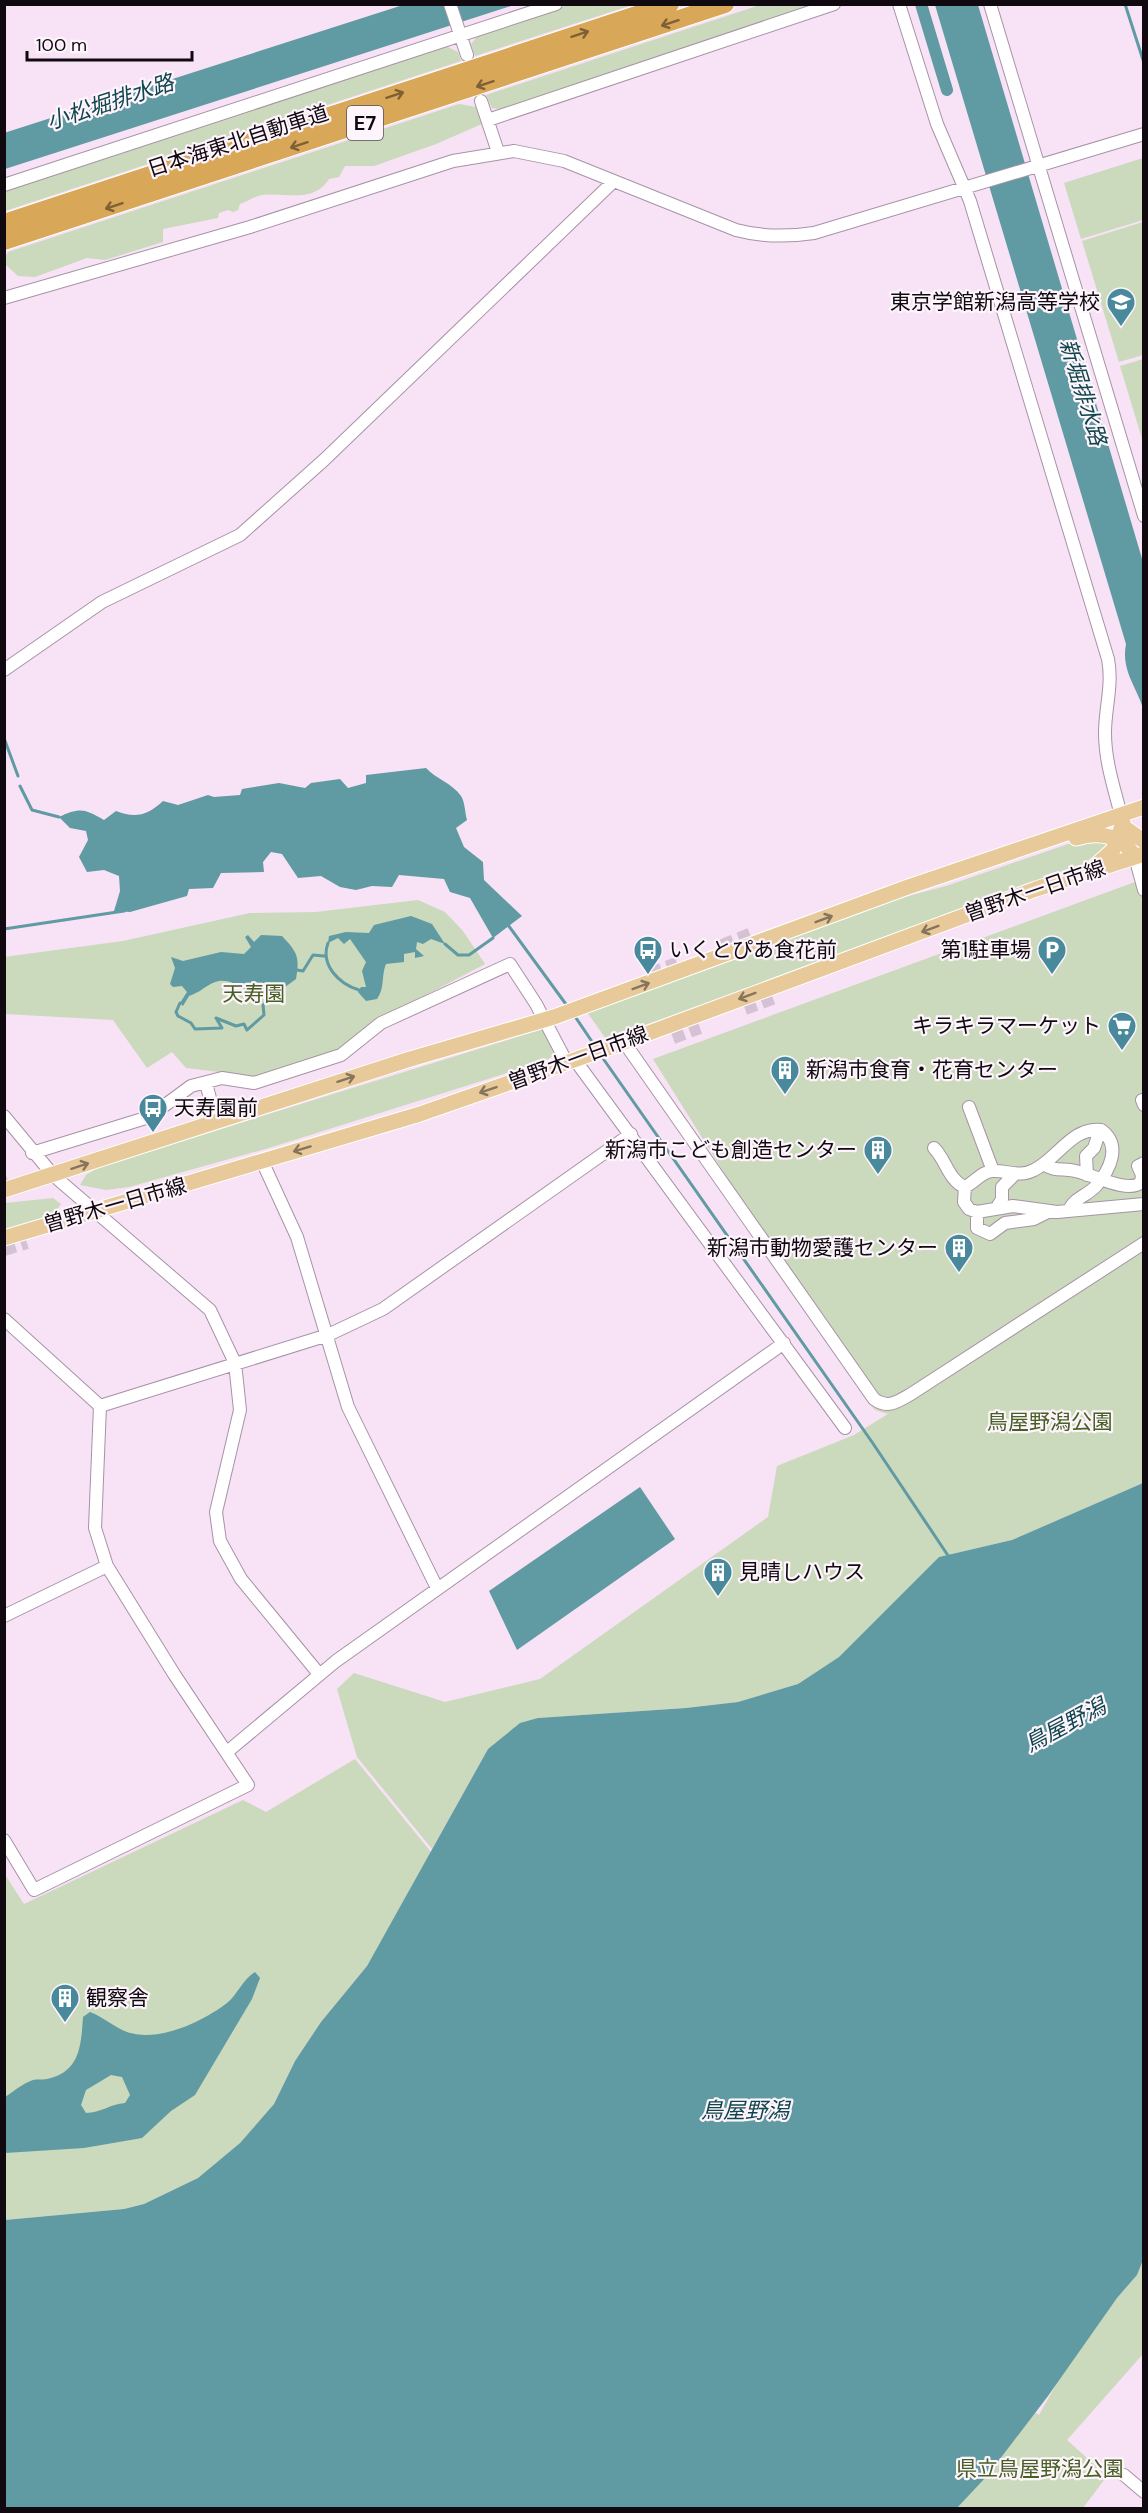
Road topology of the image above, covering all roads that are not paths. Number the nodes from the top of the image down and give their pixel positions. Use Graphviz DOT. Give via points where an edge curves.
graph roads {
  1 [pos="450,4"];
  2 [pos="556,4"];
  3 [pos="670,4"];
  4 [pos="725,4"];
  5 [pos="834,4"];
  6 [pos="899,4"];
  7 [pos="990,4"];
  8 [pos="459,32"];
  9 [pos="467,55"];
  10 [pos="481,100"];
  11 [pos="488,120"];
  12 [pos="1143,134"];
  13 [pos="498,152"];
  14 [pos="1036,168"];
  15 [pos="614,182"];
  16 [pos="4,185"];
  17 [pos="965,188"];
  18 [pos="4,223"];
  19 [pos="4,241"];
  20 [pos="4,298"];
  21 [pos="1143,516"];
  22 [pos="4,670"];
  23 [pos="1143,809"];
  24 [pos="1130,838"];
  25 [pos="1023,848"];
  26 [pos="1084,873"];
  27 [pos="1143,890"];
  28 [pos="550,1018"];
  29 [pos="619,1044"];
  30 [pos="575,1060"];
  31 [pos="206,1083"];
  32 [pos="969,1107"];
  33 [pos="4,1116"];
  34 [pos="216,1121"];
  35 [pos="1100,1130"];
  36 [pos="631,1134"];
  37 [pos="933,1148"];
  38 [pos="32,1153"];
  39 [pos="262,1161"];
  40 [pos="1143,1163"];
  41 [pos="1044,1164"];
  42 [pos="993,1171"];
  43 [pos="53,1175"];
  44 [pos="1014,1175"];
  45 [pos="1087,1175"];
  46 [pos="1100,1181"];
  47 [pos="965,1186"];
  48 [pos="4,1190"];
  49 [pos="1143,1204"];
  50 [pos="996,1209"];
  51 [pos="94,1211"];
  52 [pos="1050,1211"];
  53 [pos="1069,1211"];
  54 [pos="977,1212"];
  55 [pos="4,1238"];
  56 [pos="1143,1243"];
  57 [pos="6,1323"];
  58 [pos="328,1335"];
  59 [pos="784,1342"];
  60 [pos="235,1363"];
  61 [pos="100,1406"];
  62 [pos="845,1428"];
  63 [pos="107,1566"];
  64 [pos="437,1588"];
  65 [pos="4,1616"];
  66 [pos="319,1674"];
  67 [pos="227,1752"];
  68 [pos="4,1840"];
  69 [pos="1124,2475"];
  70 [pos="1143,2492"];
  1 -- 8 [label="street"];
  2 -- 8 [label="street"];
  18 -- 3 [label="highway, 日本海東北自動車道 / E7, one-way"];
  4 -- 19 [label="highway, 日本海東北自動車道 / E7, one-way"];
  5 -- 11 [label="street"];
  6 -- 17 [label="street" via="938,124"];
  7 -- 14 [label="street"];
  8 -- 9 [label="street"];
  8 -- 16 [label="street"];
  10 -- 11 [label="street"];
  11 -- 13 [label="street"];
  12 -- 14 [label="street"];
  13 -- 15 [label="street" via="538,154"];
  13 -- 20 [label="street" via="453,161 227,234"];
  14 -- 17 [label="street"];
  14 -- 21 [label="street"];
  15 -- 17 [label="street" via="736,230 780,236 814,233"];
  15 -- 22 [label="street" via="324,460 240,535 102,602"];
  17 -- 24 [label="street" via="1106,650 1111,685 1106,742 1110,774"];
  23 -- 24 [label="main road, 曽野木一日市線"];
  23 -- 24 [label="main road"];
  24 -- 25 [label="main road, 曽野木一日市線"];
  24 -- 25 [label="main road" via="1095,834"];
  24 -- 26 [label="main road, 曽野木一日市線"];
  24 -- 26 [label="main road"];
  24 -- 27 [label="street"];
  28 -- 25 [label="main road, 曽野木一日市線, one-way"];
  26 -- 29 [label="main road, 曽野木一日市線, one-way"];
  28 -- 30 [label="street"];
  28 -- 31 [label="street" via="510,964 381,1023 341,1055 254,1083 222,1078"];
  34 -- 28 [label="main road, 曽野木一日市線, one-way"];
  29 -- 30 [label="main road, 曽野木一日市線"];
  29 -- 56 [label="street" via="882,1405 911,1394"];
  30 -- 36 [label="street"];
  30 -- 39 [label="main road, 曽野木一日市線, one-way"];
  31 -- 34 [label="street"];
  31 -- 38 [label="street" via="191,1086 149,1117"];
  32 -- 42 [label="street"];
  33 -- 38 [label="street"];
  43 -- 34 [label="main road, 曽野木一日市線, one-way"];
  35 -- 41 [label="street" via="1077,1136"];
  35 -- 45 [label="street" via="1096,1144 1086,1156"];
  35 -- 46 [label="street" via="1112,1143 1113,1155"];
  36 -- 58 [label="street" via="383,1309"];
  36 -- 59 [label="street"];
  37 -- 47 [label="street" via="954,1181"];
  38 -- 43 [label="street"];
  39 -- 51 [label="main road, 曽野木一日市線"];
  39 -- 58 [label="street" via="297,1237"];
  40 -- 46 [label="street" via="1138,1167 1142,1177 1137,1186"];
  41 -- 44 [label="street"];
  41 -- 45 [label="street"];
  42 -- 44 [label="street"];
  42 -- 47 [label="street"];
  43 -- 48 [label="main road, 曽野木一日市線"];
  43 -- 51 [label="street"];
  44 -- 50 [label="street" via="1002,1187 1002,1199"];
  45 -- 46 [label="street"];
  46 -- 53 [label="street" via="1071,1204"];
  47 -- 54 [label="street" via="964,1202"];
  49 -- 53 [label="street"];
  50 -- 52 [label="street" via="1024,1206"];
  50 -- 54 [label="street"];
  51 -- 55 [label="main road, 曽野木一日市線"];
  51 -- 60 [label="street" via="210,1310"];
  52 -- 53 [label="street"];
  52 -- 54 [label="street" via="1034,1219 1005,1223 990,1234 977,1228"];
  57 -- 61 [label="street"];
  58 -- 60 [label="street"];
  58 -- 64 [label="street" via="348,1407"];
  59 -- 62 [label="street"];
  59 -- 64 [label="street"];
  60 -- 61 [label="street"];
  60 -- 66 [label="street" via="240,1410 216,1512 220,1540 241,1579"];
  61 -- 63 [label="street" via="96,1528"];
  63 -- 65 [label="street"];
  63 -- 67 [label="street"];
  64 -- 66 [label="street"];
  66 -- 67 [label="street"];
  67 -- 68 [label="street" via="248,1785 34,1890"];
  69 -- 70 [label="street"];
}
